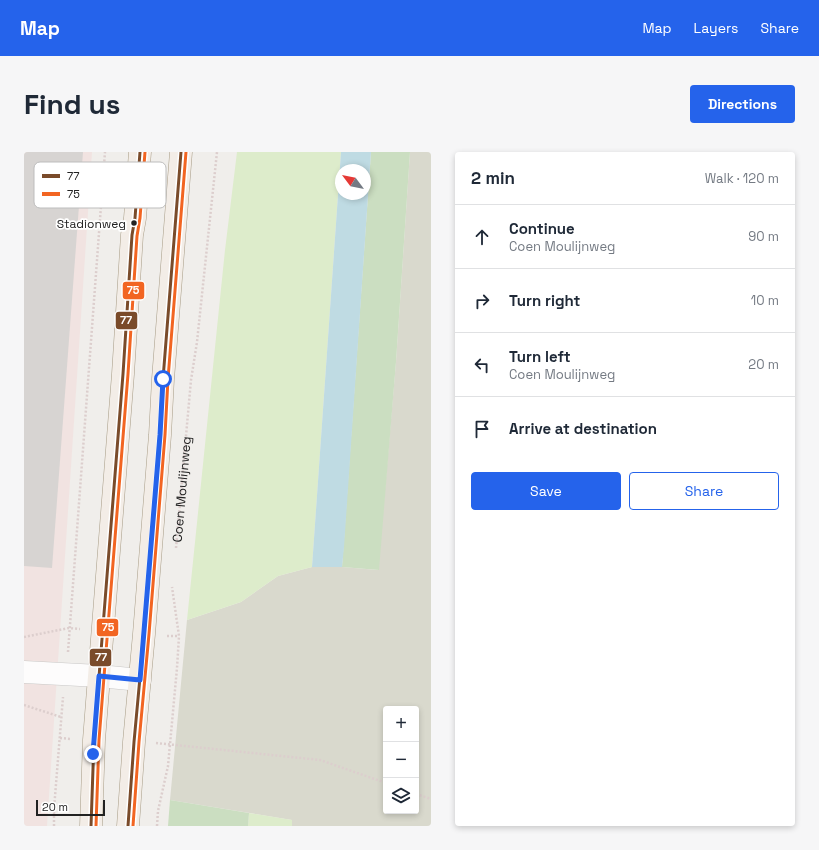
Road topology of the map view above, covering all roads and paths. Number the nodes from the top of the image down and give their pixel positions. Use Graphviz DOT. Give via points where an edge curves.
graph roads {
  1 [pos="105,152"];
  2 [pos="140,152"];
  3 [pos="181,152"];
  4 [pos="217,152"];
  5 [pos="104,162"];
  6 [pos="139,162"];
  7 [pos="101,208"];
  8 [pos="135,208"];
  9 [pos="175,555"];
  10 [pos="172,587"];
  11 [pos="24,637"];
  12 [pos="24,672"];
  13 [pos="99,676"];
  14 [pos="140,680"];
  15 [pos="24,705"];
  16 [pos="61,717"];
  17 [pos="60,738"];
  18 [pos="170,744"];
  19 [pos="383,782"];
  20 [pos="419,795"];
  21 [pos="431,799"];
  22 [pos="54,826"];
  23 [pos="91,826"];
  24 [pos="128,826"];
  25 [pos="157,826"];
  1 -- 5 [label="path"];
  2 -- 6 [label="main road"];
  3 -- 14 [label="main road, Coen Moulijnweg"];
  4 -- 9 [label="path, Coen Moulijnweg" via="191,380"];
  7 -- 11 [label="path" via="69,628"];
  8 -- 13 [label="main road"];
  10 -- 18 [label="path" via="179,636"];
  12 -- 13 [label="street"];
  13 -- 14 [label="street"];
  13 -- 23 [label="main road"];
  14 -- 24 [label="main road, Coen Moulijnweg"];
  15 -- 16 [label="path"];
  17 -- 22 [label="path"];
  18 -- 19 [label="path" via="320,760"];
  18 -- 25 [label="path"];
  20 -- 21 [label="path"];
}
